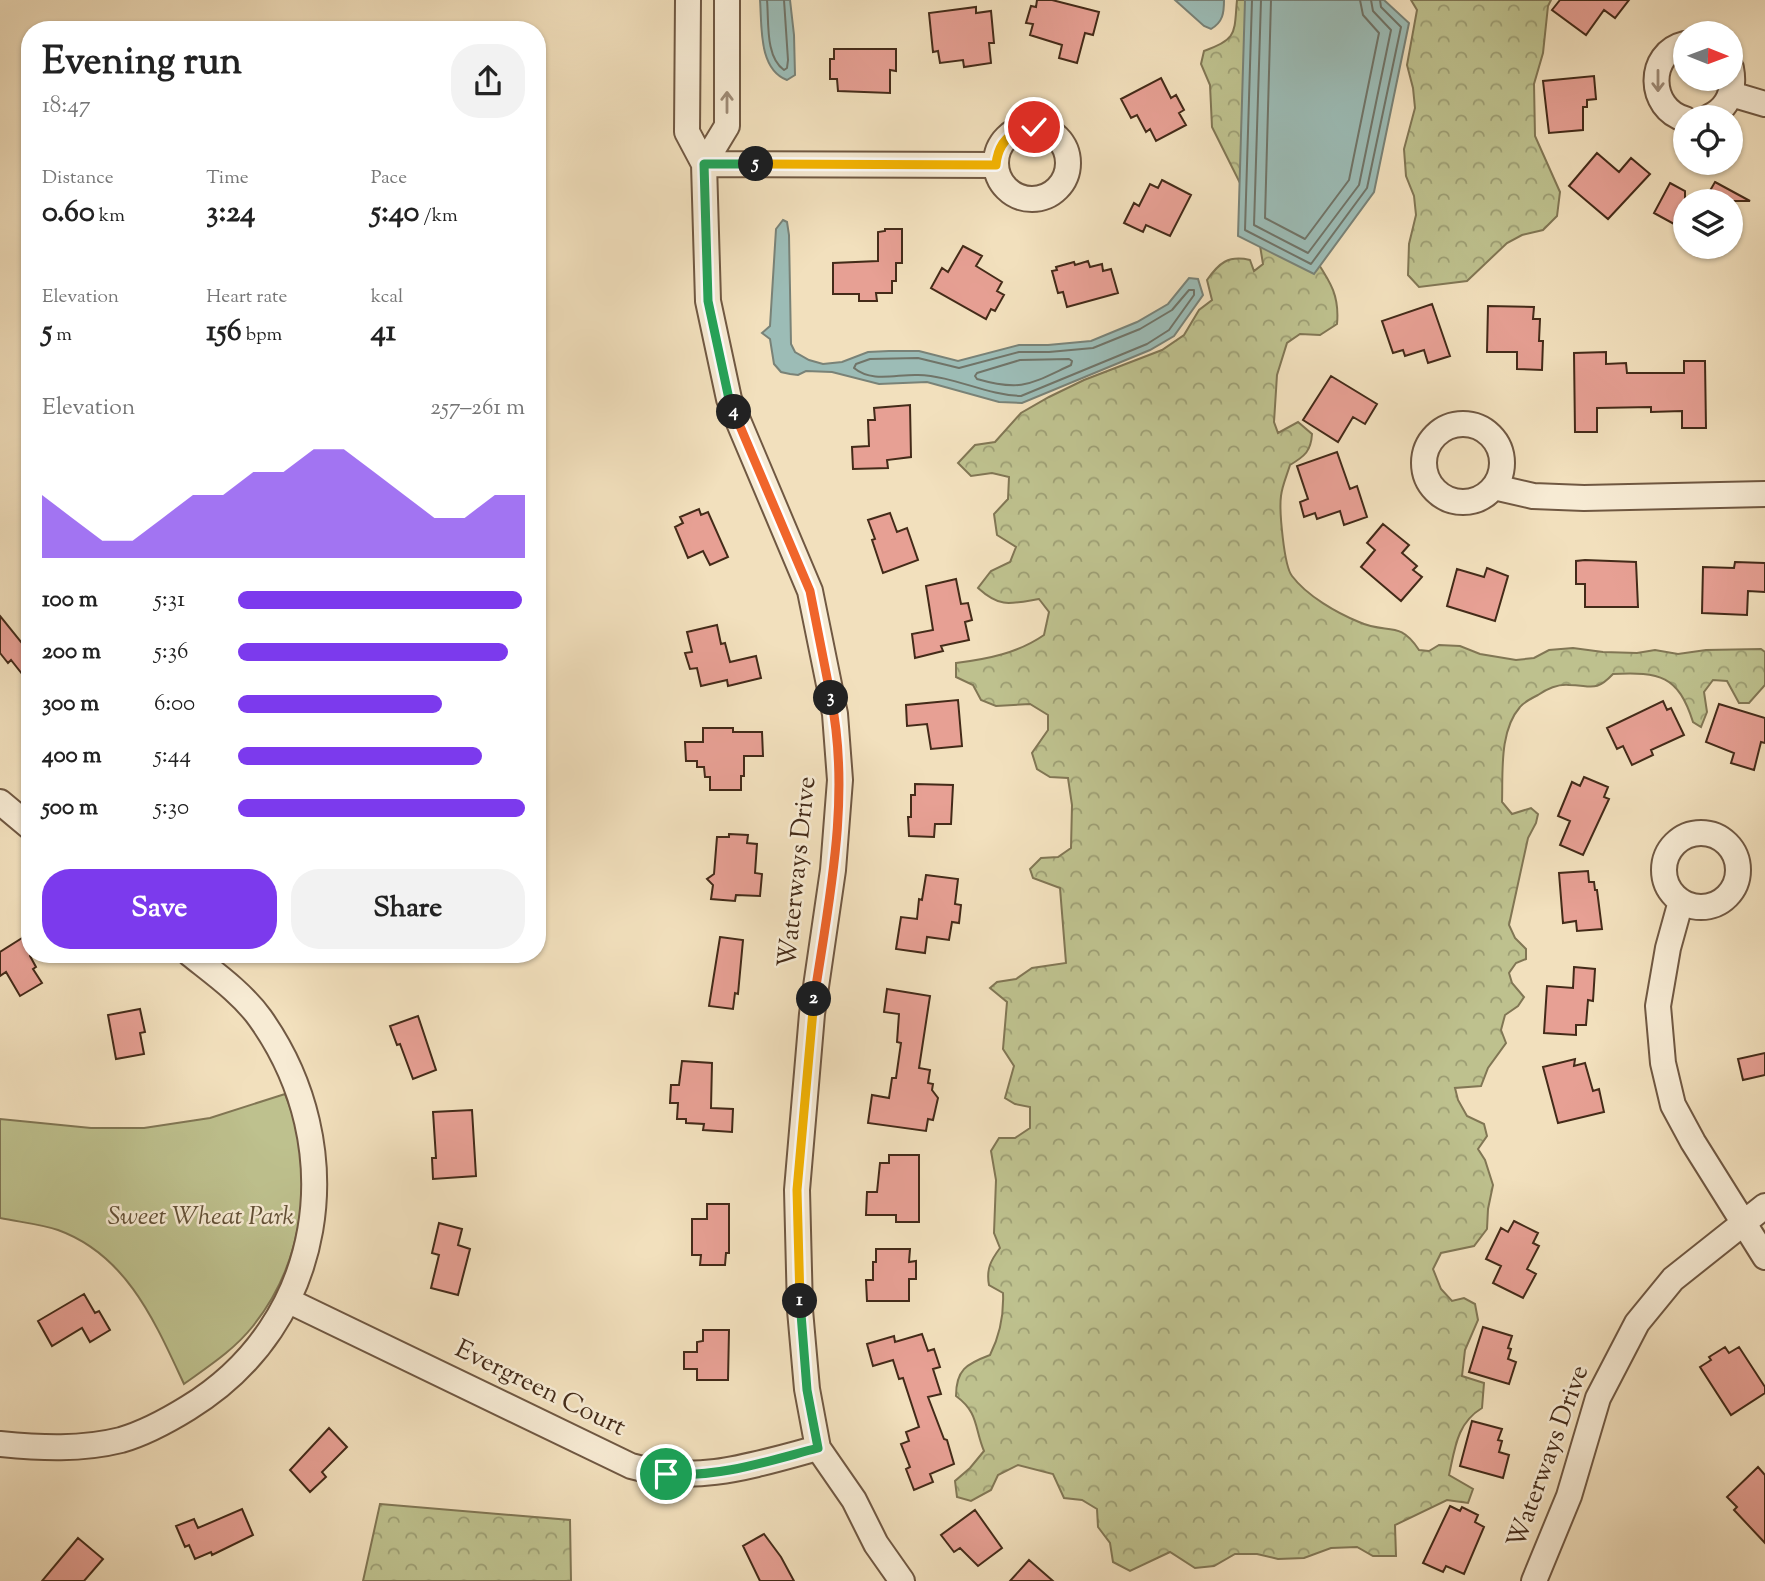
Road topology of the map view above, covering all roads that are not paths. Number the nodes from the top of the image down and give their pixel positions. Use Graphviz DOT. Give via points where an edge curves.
graph roads {
  1 [pos="688,0"];
  2 [pos="727,0"];
  3 [pos="1673,50"];
  4 [pos="1732,91"];
  5 [pos="1731,94"];
  6 [pos="1765,104"];
  7 [pos="1725,105"];
  8 [pos="1673,113"];
  9 [pos="704,164"];
  10 [pos="996,165"];
  11 [pos="1494,487"];
  12 [pos="1765,494"];
  13 [pos="0,802"];
  14 [pos="21,820"];
  15 [pos="1681,901"];
  16 [pos="201,963"];
  17 [pos="1765,1206"];
  18 [pos="1743,1223"];
  19 [pos="1765,1257"];
  20 [pos="289,1301"];
  21 [pos="0,1444"];
  22 [pos="818,1448"];
  23 [pos="902,1581"];
  24 [pos="1534,1581"];
  1 -- 9 [label="street, Waterways Drive" via="687,132"];
  9 -- 2 [label="street, one-way" via="727,127"];
  3 -- 8 [label="street, one-way" via="1660,62 1656,75 1661,101"];
  4 -- 5 [label="street"];
  5 -- 6 [label="street"];
  5 -- 7 [label="street"];
  9 -- 10 [label="street"];
  9 -- 22 [label="street, Waterways Drive" via="708,301 729,399 810,591 835,714 840,780 797,1190 801,1319"];
  11 -- 12 [label="street" via="1533,496 1584,498"];
  13 -- 14 [label="street"];
  15 -- 18 [label="street" via="1658,1006 1663,1063 1673,1104"];
  16 -- 20 [label="street" via="259,1017 289,1066 303,1101 313,1152 313,1218"];
  17 -- 18 [label="street, Waterways Drive"];
  18 -- 19 [label="street"];
  18 -- 24 [label="street, Waterways Drive" via="1673,1279 1637,1323 1598,1398 1569,1496"];
  20 -- 21 [label="street" via="252,1354 216,1389 152,1428 81,1447"];
  20 -- 22 [label="street, Evergreen Court" via="631,1466 684,1475 715,1473"];
  22 -- 23 [label="street, Waterways Drive"];
}
